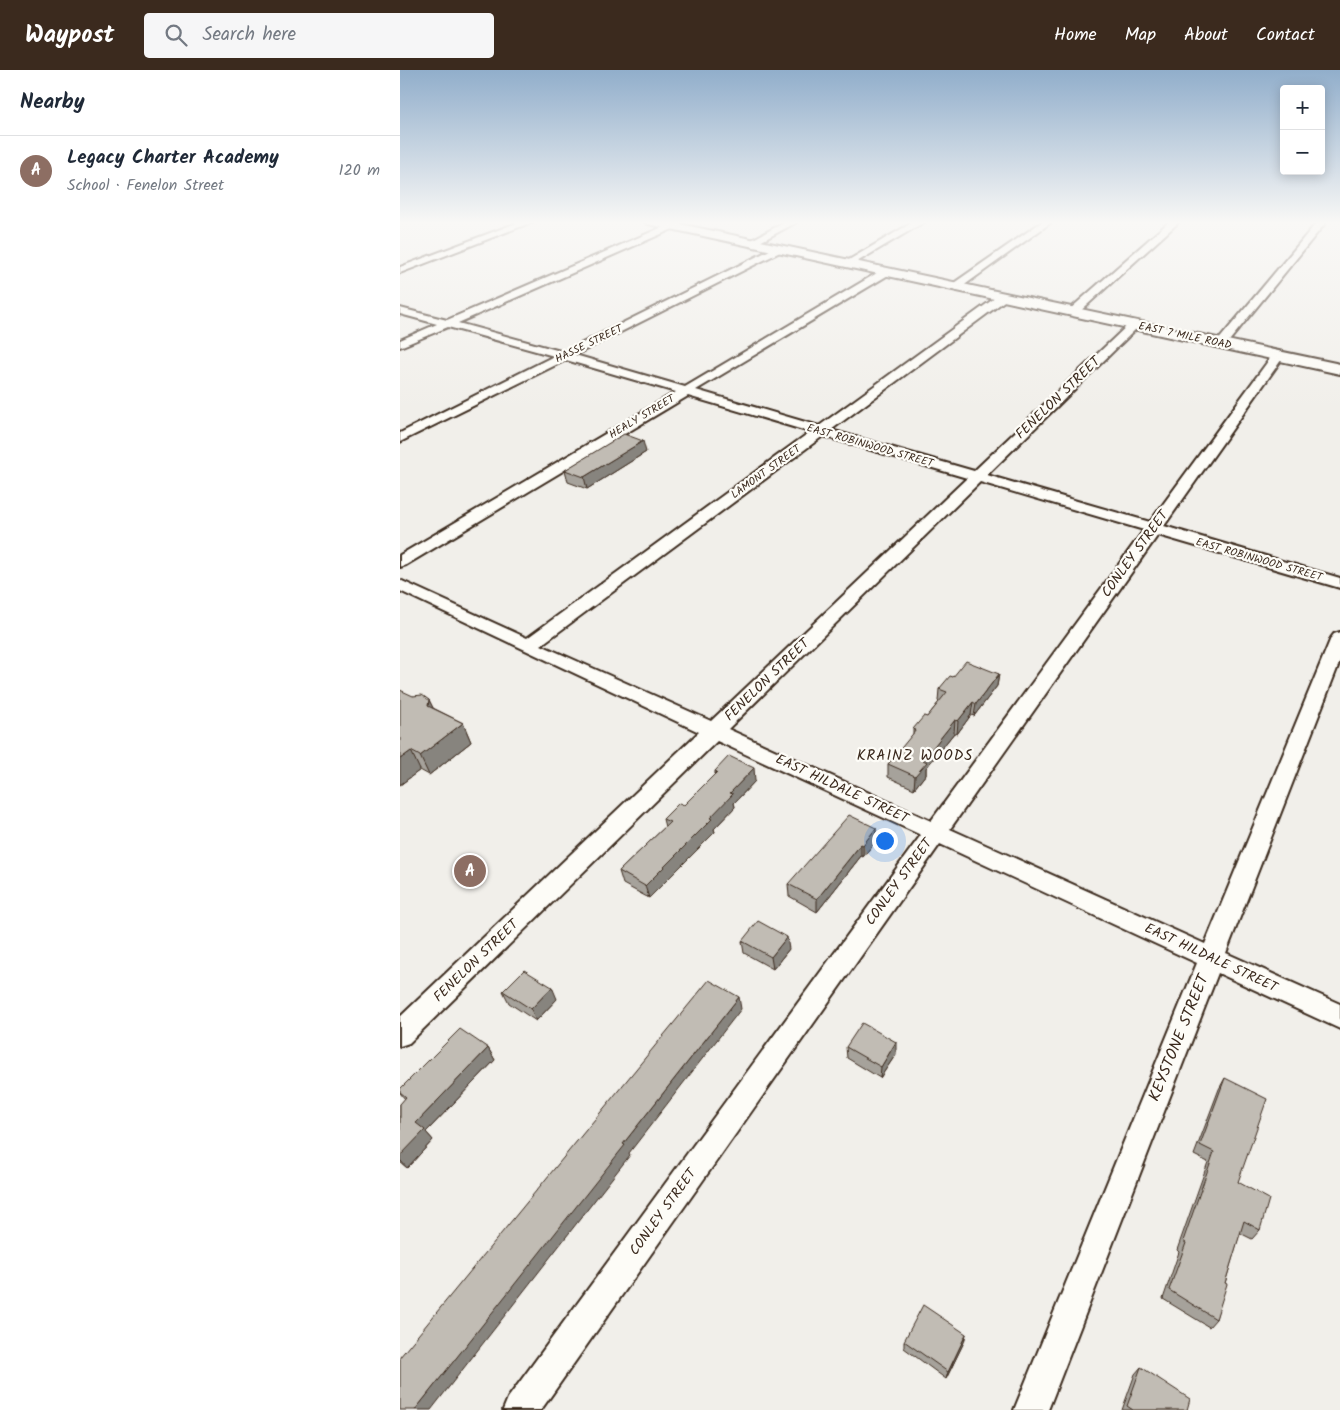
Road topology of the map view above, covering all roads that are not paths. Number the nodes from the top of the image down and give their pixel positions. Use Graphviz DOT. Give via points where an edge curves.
graph roads {
  1 [pos="536,284"];
  2 [pos="711,284"];
  3 [pos="867,284"];
  4 [pos="938,284"];
  5 [pos="959,284"];
  6 [pos="1105,284"];
  7 [pos="1270,284"];
  8 [pos="954,287"];
  9 [pos="1003,297"];
  10 [pos="400,311"];
  11 [pos="1073,312"];
  12 [pos="447,323"];
  13 [pos="1134,325"];
  14 [pos="400,344"];
  15 [pos="1220,344"];
  16 [pos="565,356"];
  17 [pos="1278,356"];
  18 [pos="1340,369"];
  19 [pos="685,391"];
  20 [pos="821,431"];
  21 [pos="400,438"];
  22 [pos="977,477"];
  23 [pos="1153,529"];
  24 [pos="400,562"];
  25 [pos="1340,583"];
  26 [pos="400,585"];
  27 [pos="1340,638"];
  28 [pos="528,646"];
  29 [pos="715,731"];
  30 [pos="935,832"];
  31 [pos="1212,958"];
  32 [pos="1340,1017"];
  33 [pos="400,1034"];
  34 [pos="520,1410"];
  35 [pos="1031,1410"];
  1 -- 12 [label="street"];
  2 -- 16 [label="street, HASSE STREET"];
  3 -- 19 [label="street, HEALY STREET"];
  4 -- 8 [label="street, EAST 7 MILE ROAD"];
  5 -- 8 [label="street"];
  6 -- 11 [label="street"];
  7 -- 15 [label="street"];
  8 -- 9 [label="street, EAST 7 MILE ROAD"];
  9 -- 11 [label="street, EAST 7 MILE ROAD"];
  9 -- 20 [label="street, LAMONT STREET"];
  10 -- 12 [label="street, EAST ROBINWOOD STREET"];
  11 -- 13 [label="street, EAST 7 MILE ROAD"];
  12 -- 14 [label="street"];
  12 -- 16 [label="street, EAST ROBINWOOD STREET"];
  13 -- 15 [label="street, EAST 7 MILE ROAD"];
  13 -- 22 [label="street, FENELON STREET"];
  15 -- 17 [label="street, EAST 7 MILE ROAD"];
  16 -- 19 [label="street, EAST ROBINWOOD STREET"];
  16 -- 21 [label="street, HASSE STREET"];
  17 -- 18 [label="street, EAST 7 MILE ROAD"];
  17 -- 23 [label="street, CONLEY STREET"];
  19 -- 20 [label="street, EAST ROBINWOOD STREET"];
  19 -- 24 [label="street, HEALY STREET"];
  20 -- 22 [label="street, EAST ROBINWOOD STREET"];
  20 -- 28 [label="street, LAMONT STREET"];
  22 -- 23 [label="street, EAST ROBINWOOD STREET"];
  22 -- 29 [label="street, FENELON STREET"];
  23 -- 25 [label="street, EAST ROBINWOOD STREET"];
  23 -- 30 [label="street, CONLEY STREET"];
  26 -- 28 [label="street, EAST HILDALE STREET"];
  27 -- 31 [label="street, KEYSTONE STREET"];
  28 -- 29 [label="street, EAST HILDALE STREET"];
  29 -- 30 [label="street, EAST HILDALE STREET"];
  29 -- 33 [label="street, FENELON STREET"];
  30 -- 31 [label="street, EAST HILDALE STREET"];
  30 -- 34 [label="street, CONLEY STREET"];
  31 -- 32 [label="street, EAST HILDALE STREET"];
  31 -- 35 [label="street, KEYSTONE STREET"];
}
